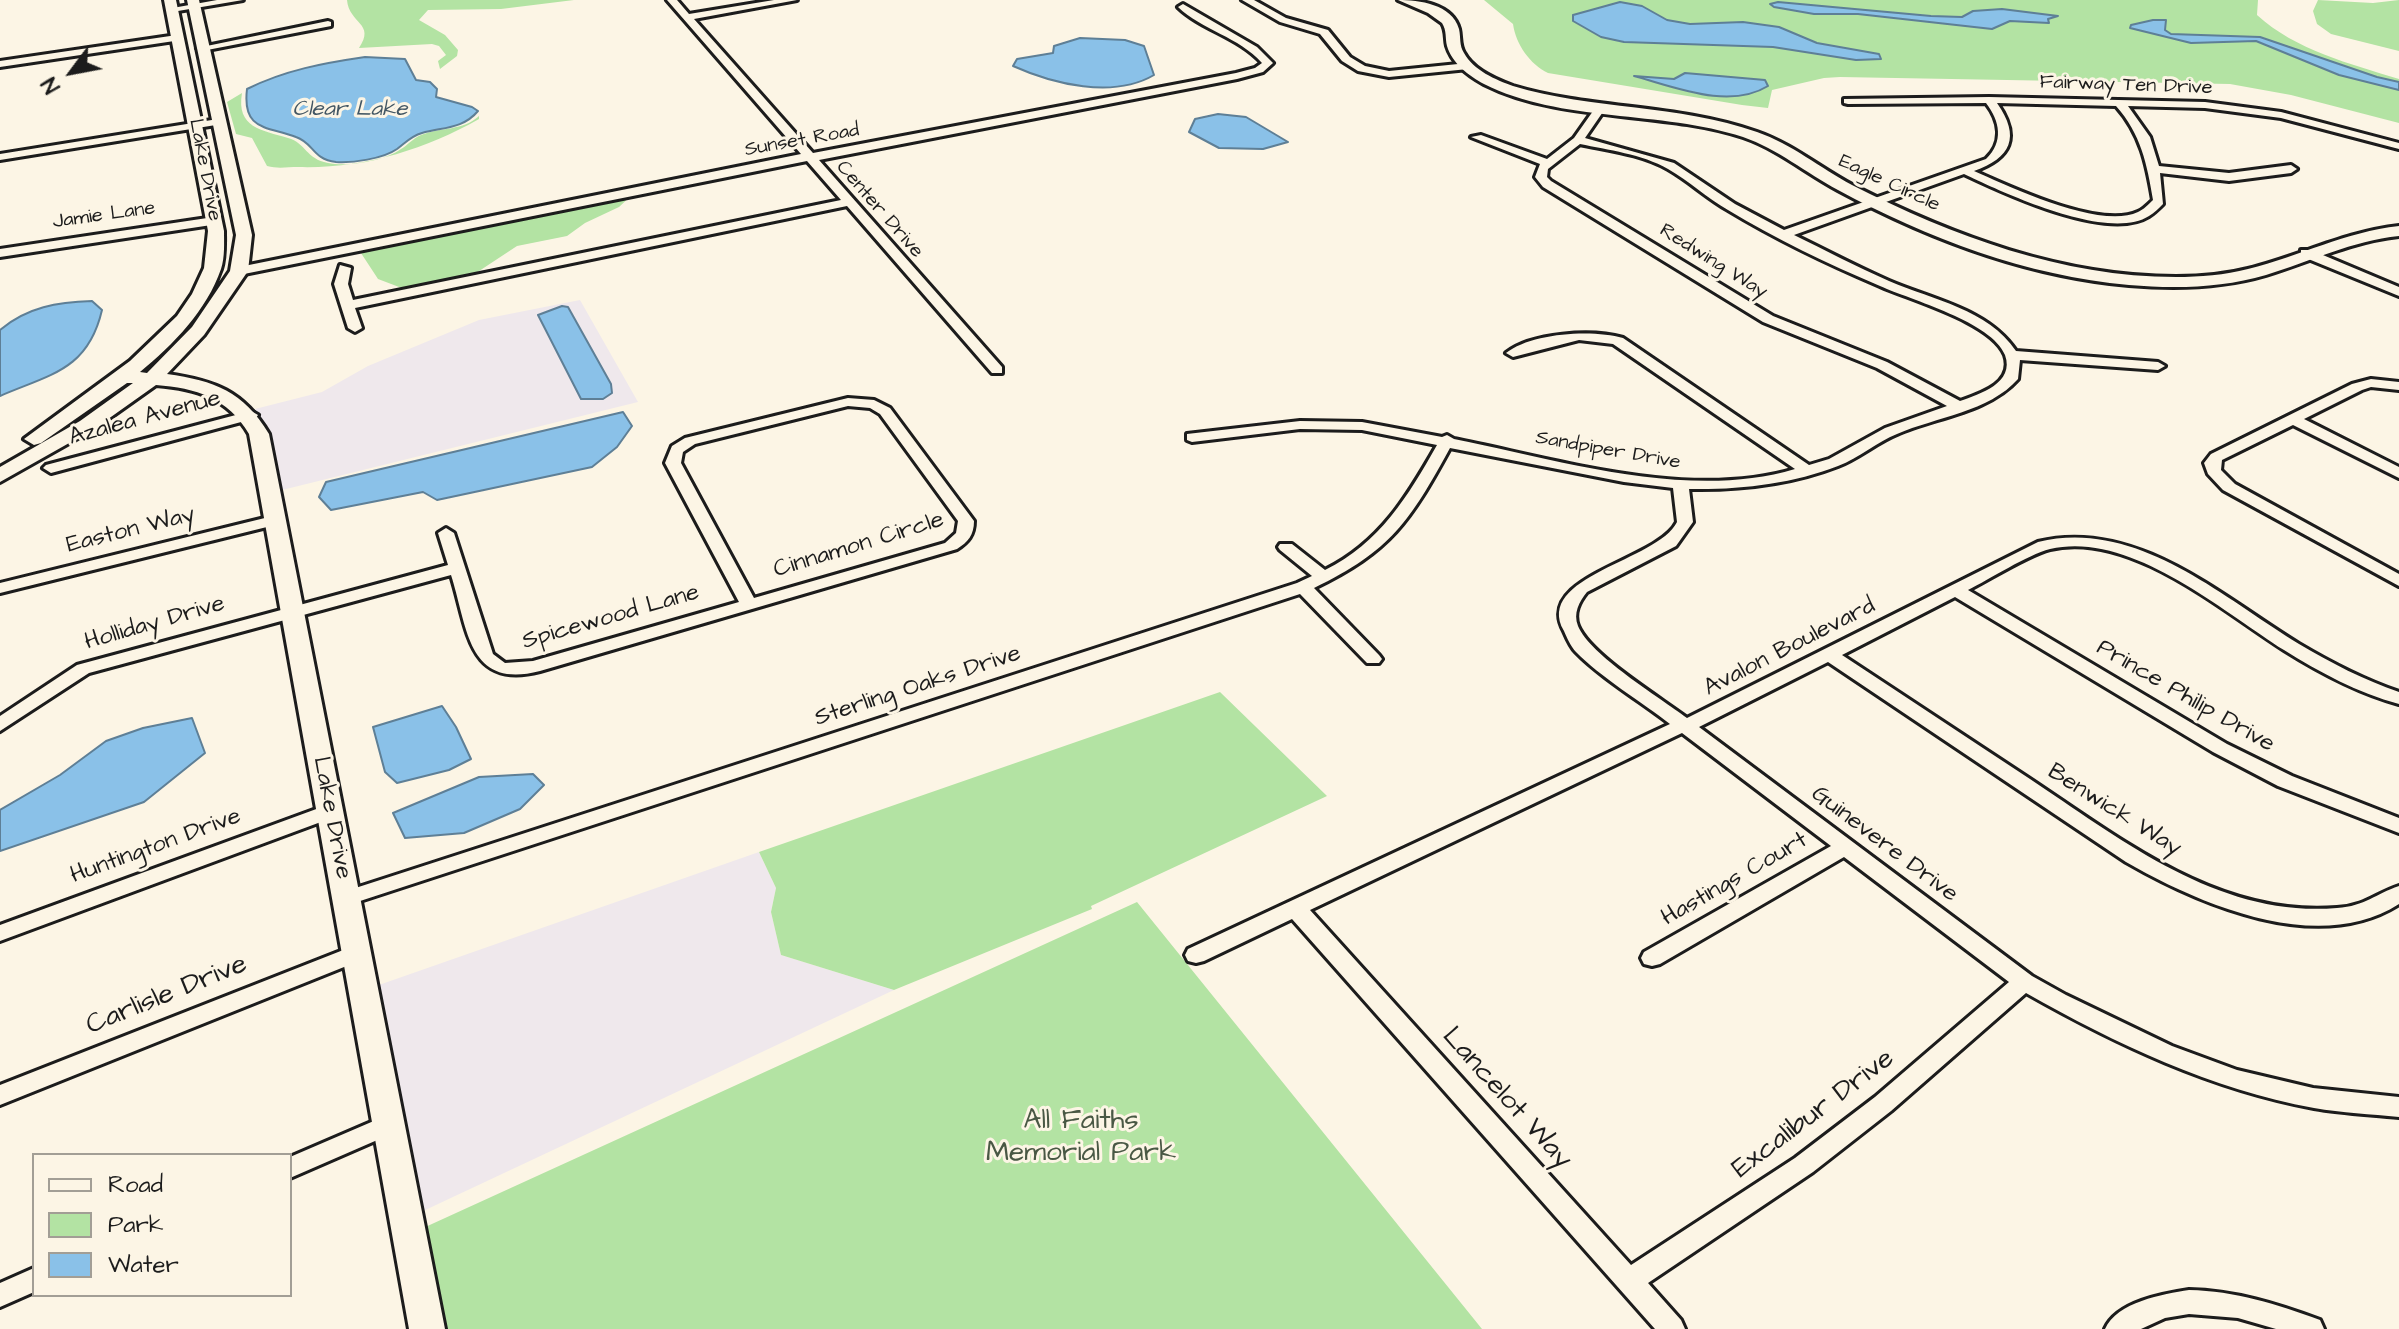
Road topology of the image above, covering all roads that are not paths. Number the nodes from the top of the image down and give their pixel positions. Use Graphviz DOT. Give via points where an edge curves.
graph roads {
  1 [pos="238,0"];
  2 [pos="672,0"];
  3 [pos="792,0"];
  4 [pos="1247,0"];
  5 [pos="1404,0"];
  6 [pos="194,3"];
  7 [pos="171,5"];
  8 [pos="1183,7"];
  9 [pos="687,17"];
  10 [pos="328,24"];
  11 [pos="177,38"];
  12 [pos="202,48"];
  13 [pos="0,64"];
  14 [pos="1468,66"];
  15 [pos="1989,100"];
  16 [pos="1848,101"];
  17 [pos="2119,103"];
  18 [pos="1602,106"];
  19 [pos="218,122"];
  20 [pos="195,125"];
  21 [pos="1477,137"];
  22 [pos="1578,140"];
  23 [pos="2399,146"];
  24 [pos="0,157"];
  25 [pos="809,157"];
  26 [pos="1548,163"];
  27 [pos="2154,169"];
  28 [pos="2291,169"];
  29 [pos="1968,172"];
  30 [pos="849,202"];
  31 [pos="1876,202"];
  32 [pos="214,221"];
  33 [pos="2399,231"];
  34 [pos="1783,235"];
  35 [pos="0,253"];
  36 [pos="2306,253"];
  37 [pos="345,268"];
  38 [pos="239,271"];
  39 [pos="2399,292"];
  40 [pos="349,305"];
  41 [pos="355,328"];
  42 [pos="1513,353"];
  43 [pos="2012,355"];
  44 [pos="2158,366"];
  45 [pos="997,370"];
  46 [pos="125,377"];
  47 [pos="152,379"];
  48 [pos="2399,386"];
  49 [pos="1959,406"];
  50 [pos="251,415"];
  51 [pos="2293,419"];
  52 [pos="1192,437"];
  53 [pos="1447,440"];
  54 [pos="0,458"];
  55 [pos="51,468"];
  56 [pos="1808,471"];
  57 [pos="2399,473"];
  58 [pos="0,476"];
  59 [pos="1680,484"];
  60 [pos="273,521"];
  61 [pos="446,533"];
  62 [pos="1286,547"];
  63 [pos="457,568"];
  64 [pos="1324,577"];
  65 [pos="2399,581"];
  66 [pos="1303,587"];
  67 [pos="0,588"];
  68 [pos="1956,590"];
  69 [pos="749,604"];
  70 [pos="290,612"];
  71 [pos="1830,655"];
  72 [pos="1373,659"];
  73 [pos="2399,698"];
  74 [pos="0,725"];
  75 [pos="1683,726"];
  76 [pos="330,811"];
  77 [pos="2399,826"];
  78 [pos="1844,848"];
  79 [pos="2399,894"];
  80 [pos="347,898"];
  81 [pos="1296,909"];
  82 [pos="0,933"];
  83 [pos="356,953"];
  84 [pos="1196,955"];
  85 [pos="1652,958"];
  86 [pos="2024,982"];
  87 [pos="0,1095"];
  88 [pos="2399,1107"];
  89 [pos="390,1124"];
  90 [pos="292,1167"];
  91 [pos="32,1281"];
  92 [pos="1629,1281"];
  93 [pos="0,1295"];
  94 [pos="427,1329"];
  95 [pos="1672,1329"];
  96 [pos="2118,1329"];
  97 [pos="2311,1329"];
  1 -- 6 [label="street"];
  2 -- 9 [label="street, Center Drive"];
  3 -- 9 [label="street"];
  4 -- 14 [label="street" via="1283,20 1324,32 1362,69 1397,74"];
  5 -- 14 [label="street" via="1448,21 1456,51"];
  6 -- 7 [label="street"];
  6 -- 12 [label="street, Lake Drive"];
  7 -- 11 [label="street, Lake Drive"];
  8 -- 25 [label="street, Sunset Road" via="1268,63 1237,76"];
  9 -- 25 [label="street, Center Drive"];
  10 -- 12 [label="street"];
  11 -- 13 [label="street"];
  11 -- 20 [label="street, Lake Drive"];
  12 -- 19 [label="street, Lake Drive"];
  14 -- 18 [label="street, Eagle Circle" via="1518,91"];
  15 -- 16 [label="street, Fairway Ten Drive"];
  15 -- 17 [label="street, Fairway Ten Drive"];
  15 -- 29 [label="street" via="2005,122 2004,142 1999,155"];
  17 -- 23 [label="street, Fairway Ten Drive" via="2239,108 2325,124"];
  17 -- 27 [label="street" via="2139,123"];
  18 -- 22 [label="street"];
  18 -- 31 [label="street, Eagle Circle" via="1753,135"];
  19 -- 20 [label="street"];
  19 -- 38 [label="street, Lake Drive" via="244,235"];
  20 -- 24 [label="street"];
  20 -- 32 [label="street, Lake Drive"];
  21 -- 26 [label="street"];
  22 -- 26 [label="street"];
  22 -- 34 [label="street" via="1670,165"];
  25 -- 30 [label="street, Center Drive"];
  25 -- 38 [label="street, Sunset Road"];
  26 -- 49 [label="street, Redwing Way" via="1540,172 1547,184 1768,319 1882,365"];
  27 -- 28 [label="street" via="2229,177"];
  27 -- 29 [label="street" via="2159,201 2154,209 2109,219 2054,208"];
  29 -- 31 [label="street"];
  30 -- 40 [label="street"];
  30 -- 45 [label="street, Center Drive"];
  31 -- 34 [label="street"];
  31 -- 36 [label="street, Eagle Circle" via="1988,250 2107,277 2222,279"];
  32 -- 35 [label="street, Jamie Lane"];
  32 -- 46 [label="street, Lake Drive" via="213,266 201,292 179,323"];
  33 -- 36 [label="street, Eagle Circle" via="2348,238"];
  34 -- 43 [label="street" via="1968,316 2002,340"];
  36 -- 39 [label="street"];
  37 -- 40 [label="street" via="341,284"];
  38 -- 47 [label="street, Lake Drive" via="198,331"];
  40 -- 41 [label="street"];
  42 -- 56 [label="street" via="1592,333 1618,341"];
  43 -- 44 [label="street"];
  43 -- 49 [label="street, Sandpiper Drive" via="2011,379"];
  46 -- 47 [label="street"];
  46 -- 54 [label="street, Lake Drive"];
  47 -- 50 [label="street" via="221,392"];
  47 -- 58 [label="street, Lake Drive"];
  48 -- 51 [label="street" via="2357,387"];
  49 -- 56 [label="street, Sandpiper Drive" via="1890,431"];
  50 -- 55 [label="street, Azalea Avenue"];
  50 -- 60 [label="street, Lake Drive"];
  51 -- 57 [label="street"];
  51 -- 65 [label="street" via="2216,457 2213,471 2229,487"];
  52 -- 53 [label="street, Sandpiper Drive" via="1311,425 1362,426"];
  53 -- 59 [label="street, Sandpiper Drive"];
  53 -- 64 [label="street, Sterling Oaks Drive" via="1388,533 1361,557"];
  56 -- 59 [label="street, Sandpiper Drive" via="1751,482"];
  59 -- 75 [label="street, Guinevere Drive" via="1686,517 1673,541 1577,591 1565,618 1582,648"];
  60 -- 67 [label="street, Easton Way"];
  60 -- 70 [label="street, Lake Drive"];
  61 -- 63 [label="street, Spicewood Lane"];
  62 -- 64 [label="street"];
  63 -- 69 [label="street, Spicewood Lane" via="485,656 501,669 534,667"];
  63 -- 70 [label="street"];
  64 -- 66 [label="street, Sterling Oaks Drive"];
  66 -- 72 [label="street"];
  66 -- 80 [label="street, Sterling Oaks Drive"];
  68 -- 71 [label="street, Avalon Boulevard"];
  68 -- 73 [label="street, Avalon Boulevard" via="2044,545 2086,540 2110,545 2159,565 2339,674"];
  68 -- 77 [label="street, Prince Philip Drive" via="2220,748 2285,781"];
  69 -- 69 [label="street, Cinnamon Circle" via="673,463 673,454 690,441 848,402 874,404 885,411 966,521 967,532 951,546"];
  70 -- 74 [label="street, Holliday Drive" via="83,669"];
  70 -- 76 [label="street, Lake Drive"];
  71 -- 75 [label="street, Avalon Boulevard"];
  71 -- 79 [label="street, Benwick Way" via="2177,881 2223,900 2288,915 2361,913"];
  75 -- 78 [label="street, Guinevere Drive"];
  75 -- 81 [label="street, Avalon Boulevard"];
  76 -- 80 [label="street, Lake Drive"];
  76 -- 82 [label="street, Huntington Drive"];
  78 -- 85 [label="street, Hastings Court"];
  78 -- 86 [label="street, Guinevere Drive"];
  80 -- 83 [label="street, Lake Drive"];
  81 -- 84 [label="street, Avalon Boulevard"];
  81 -- 92 [label="street, Lancelot Way"];
  83 -- 87 [label="street, Carlisle Drive"];
  83 -- 89 [label="street, Lake Drive"];
  86 -- 88 [label="street, Guinevere Drive" via="2137,1043 2217,1073 2313,1098"];
  86 -- 92 [label="street, Excalibur Drive" via="1815,1156"];
  89 -- 90 [label="street"];
  89 -- 94 [label="street, Lake Drive"];
  91 -- 93 [label="street"];
  92 -- 95 [label="street, Lancelot Way"];
  96 -- 97 [label="street" via="2161,1305 2224,1302"];
}
